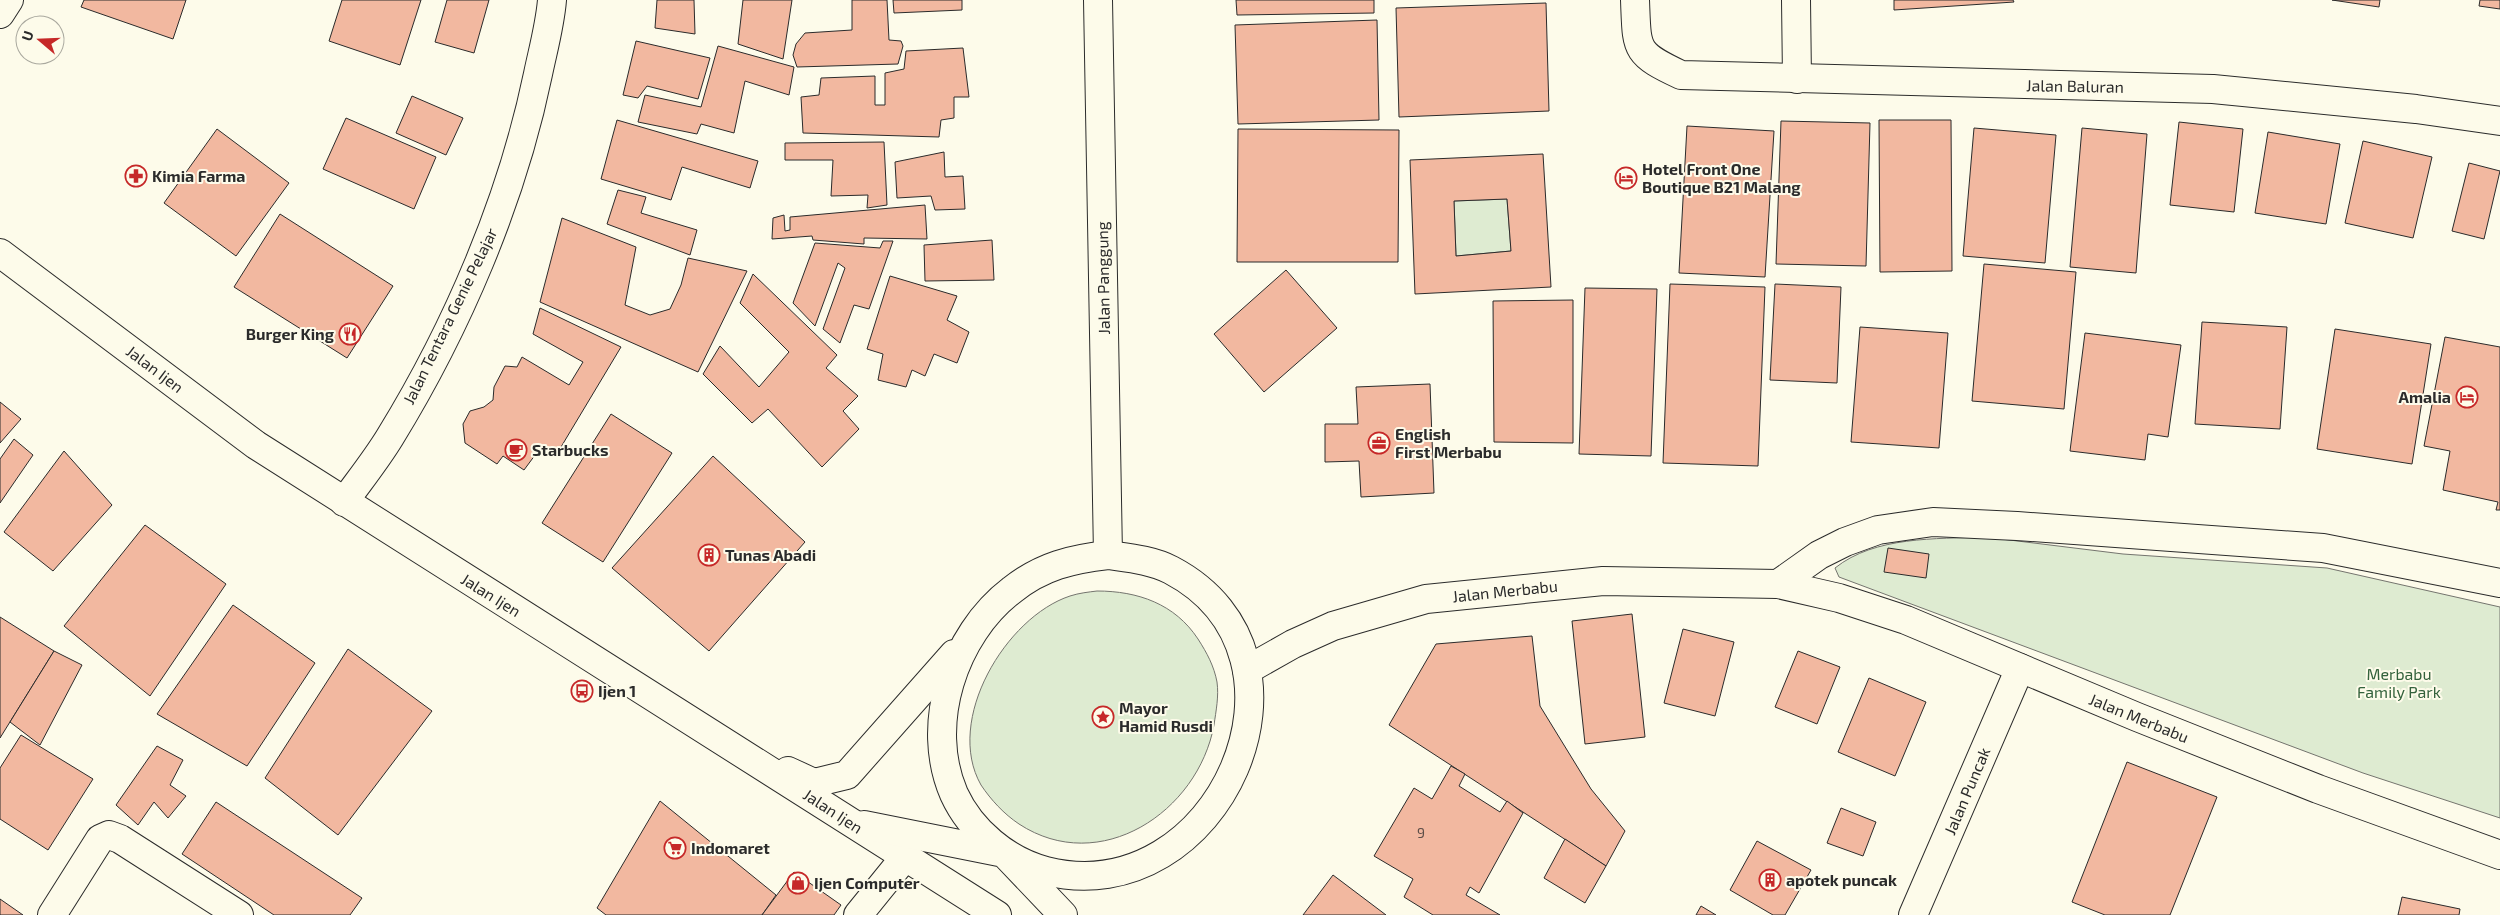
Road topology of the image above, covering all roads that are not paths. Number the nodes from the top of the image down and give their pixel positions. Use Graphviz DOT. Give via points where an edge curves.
graph roads {
  1 [pos="9,0"];
  2 [pos="552,0"];
  3 [pos="1098,0"];
  4 [pos="1634,0"];
  5 [pos="1796,0"];
  6 [pos="0,14"];
  7 [pos="1796,80"];
  8 [pos="2500,121"];
  9 [pos="0,253"];
  10 [pos="344,502"];
  11 [pos="1108,555"];
  12 [pos="2500,582"];
  13 [pos="1778,584"];
  14 [pos="970,636"];
  15 [pos="2020,668"];
  16 [pos="1247,670"];
  17 [pos="721,739"];
  18 [pos="850,822"];
  19 [pos="1004,853"];
  20 [pos="2500,855"];
  21 [pos="904,857"];
  22 [pos="985,912"];
  23 [pos="52,915"];
  24 [pos="239,915"];
  25 [pos="858,915"];
  26 [pos="1063,915"];
  27 [pos="1913,915"];
  1 -- 6 [label="main road"];
  2 -- 10 [label="main road, Jalan Tentara Genie Pelajar" via="532,101 515,165 487,244 438,350 390,438"];
  3 -- 11 [label="main road, Jalan Panggung"];
  4 -- 7 [label="main road, Jalan Baluran" via="1637,42 1651,60 1682,75"];
  5 -- 7 [label="main road"];
  7 -- 8 [label="main road, Jalan Baluran" via="2213,89 2416,109"];
  9 -- 10 [label="main road, Jalan Ijen" via="256,445"];
  10 -- 17 [label="main road, Jalan Ijen"];
  11 -- 14 [label="main road" via="1070,560 1039,573 1012,590"];
  11 -- 16 [label="main road" via="1168,569 1198,587 1222,611 1240,645"];
  12 -- 13 [label="main road" via="2323,548 1933,522 1878,530 1845,542 1819,555"];
  13 -- 15 [label="main road, Jalan Merbabu" via="1839,598 1898,618"];
  13 -- 16 [label="main road, Jalan Merbabu" via="1603,581 1426,600 1333,626"];
  14 -- 17 [label="main road" via="847,775 814,783"];
  14 -- 19 [label="main road" via="952,676 944,708 943,760 958,801 977,829"];
  15 -- 20 [label="main road, Jalan Merbabu" via="2318,789"];
  15 -- 27 [label="main road, Jalan Puncak"];
  16 -- 19 [label="main road" via="1249,717 1238,762 1216,804 1197,826 1170,848 1142,865 1096,876 1061,874 1032,867"];
  17 -- 18 [label="main road, Jalan Ijen"];
  18 -- 19 [label="main road"];
  18 -- 21 [label="main road, Jalan Ijen"];
  19 -- 26 [label="main road"];
  21 -- 22 [label="main road, Jalan Ijen"];
  21 -- 25 [label="main road"];
  23 -- 24 [label="main road" via="100,839 109,835 120,838"];
}
